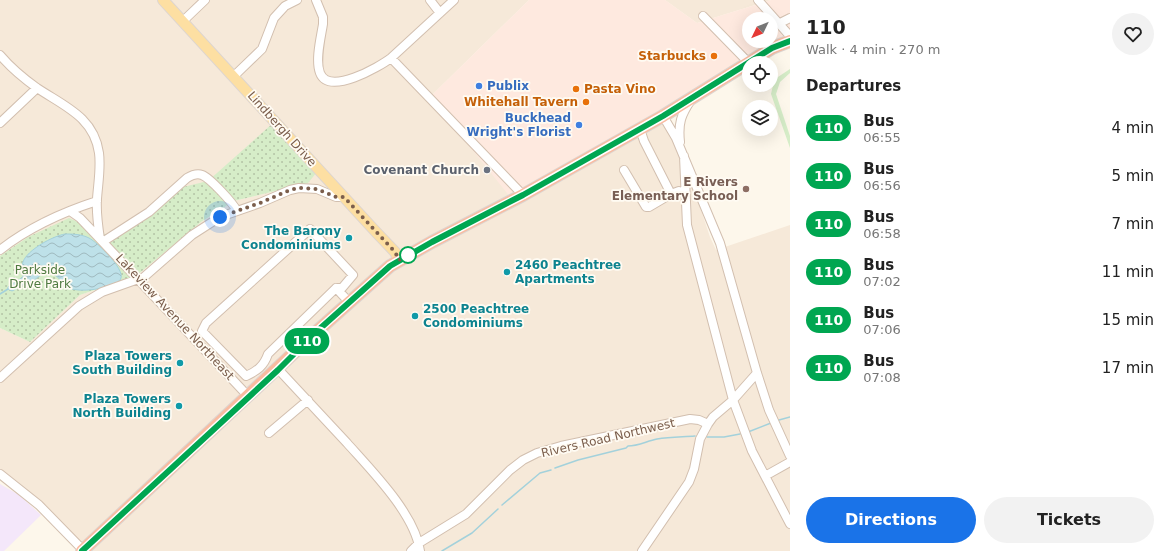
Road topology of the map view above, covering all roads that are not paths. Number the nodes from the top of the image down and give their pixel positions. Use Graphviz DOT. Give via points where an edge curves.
graph roads {
  1 [pos="163,0"];
  2 [pos="205,0"];
  3 [pos="297,0"];
  4 [pos="316,0"];
  5 [pos="430,0"];
  6 [pos="454,0"];
  7 [pos="758,0"];
  8 [pos="440,13"];
  9 [pos="703,16"];
  10 [pos="790,18"];
  11 [pos="182,21"];
  12 [pos="780,24"];
  13 [pos="790,36"];
  14 [pos="790,41"];
  15 [pos="0,56"];
  16 [pos="742,56"];
  17 [pos="760,56"];
  18 [pos="391,58"];
  19 [pos="742,67"];
  20 [pos="234,76"];
  21 [pos="37,88"];
  22 [pos="694,96"];
  23 [pos="663,116"];
  24 [pos="0,123"];
  25 [pos="640,129"];
  26 [pos="682,152"];
  27 [pos="624,170"];
  28 [pos="685,193"];
  29 [pos="672,194"];
  30 [pos="523,195"];
  31 [pos="344,197"];
  32 [pos="97,201"];
  33 [pos="70,211"];
  34 [pos="237,211"];
  35 [pos="102,240"];
  36 [pos="0,250"];
  37 [pos="399,260"];
  38 [pos="140,279"];
  39 [pos="336,288"];
  40 [pos="349,302"];
  41 [pos="208,337"];
  42 [pos="199,344"];
  43 [pos="217,346"];
  44 [pos="208,353"];
  45 [pos="278,370"];
  46 [pos="757,373"];
  47 [pos="0,378"];
  48 [pos="248,396"];
  49 [pos="308,400"];
  50 [pos="733,400"];
  51 [pos="708,424"];
  52 [pos="269,433"];
  53 [pos="790,456"];
  54 [pos="790,462"];
  55 [pos="0,474"];
  56 [pos="765,476"];
  57 [pos="790,524"];
  58 [pos="419,547"];
  59 [pos="82,550"];
  60 [pos="411,551"];
  61 [pos="642,551"];
  1 -- 11 [label="main road, Lindbergh Drive"];
  2 -- 11 [label="street"];
  3 -- 20 [label="street" via="278,13 271,23 262,49"];
  4 -- 18 [label="street" via="323,24 319,67 325,79 334,83 348,80 376,68"];
  5 -- 8 [label="street"];
  6 -- 8 [label="street"];
  7 -- 12 [label="street"];
  8 -- 18 [label="street"];
  9 -- 16 [label="street"];
  10 -- 12 [label="street"];
  11 -- 20 [label="main road, Lindbergh Drive"];
  12 -- 13 [label="street"];
  14 -- 17 [label="highway"];
  15 -- 21 [label="street"];
  18 -- 30 [label="street"];
  19 -- 22 [label="highway"];
  20 -- 31 [label="main road, Lindbergh Drive"];
  21 -- 24 [label="street"];
  21 -- 32 [label="street" via="77,113 92,130 100,154"];
  22 -- 23 [label="highway"];
  22 -- 26 [label="street" via="683,112 680,123"];
  23 -- 25 [label="highway"];
  23 -- 26 [label="street"];
  25 -- 29 [label="street"];
  25 -- 30 [label="highway"];
  26 -- 28 [label="street"];
  26 -- 46 [label="street" via="724,255"];
  27 -- 29 [label="street" via="646,207"];
  28 -- 29 [label="street" via="679,191"];
  28 -- 50 [label="street" via="687,225"];
  30 -- 37 [label="highway"];
  31 -- 34 [label="street" via="336,197 317,189 299,188"];
  31 -- 37 [label="main road, Lindbergh Drive"];
  32 -- 33 [label="street"];
  32 -- 35 [label="street" via="97,220"];
  33 -- 35 [label="street, Lakeview Avenue Northeast"];
  33 -- 36 [label="street" via="20,236"];
  34 -- 35 [label="street" via="207,178 201,174 194,174 149,212"];
  34 -- 38 [label="street" via="201,228 148,275"];
  35 -- 38 [label="street, Lakeview Avenue Northeast"];
  37 -- 40 [label="highway"];
  38 -- 42 [label="street, Lakeview Avenue Northeast"];
  38 -- 47 [label="street" via="102,292 79,306"];
  39 -- 40 [label="street"];
  39 -- 41 [label="street" via="342,288 354,275 310,229 206,323 202,331"];
  39 -- 43 [label="street" via="268,354 256,372 246,376"];
  40 -- 45 [label="highway"];
  41 -- 42 [label="street"];
  41 -- 43 [label="street"];
  42 -- 44 [label="street, Lakeview Avenue Northeast"];
  43 -- 44 [label="street"];
  44 -- 48 [label="street, Lakeview Avenue Northeast"];
  45 -- 48 [label="highway"];
  45 -- 49 [label="street"];
  46 -- 50 [label="street"];
  46 -- 53 [label="street" via="769,410"];
  48 -- 59 [label="highway"];
  49 -- 52 [label="street"];
  49 -- 58 [label="street" via="383,483 405,515 416,535"];
  50 -- 51 [label="street"];
  50 -- 56 [label="street" via="744,433"];
  51 -- 58 [label="street, Rivers Road Northwest" via="690,419 537,453 522,460 466,514"];
  51 -- 61 [label="street" via="700,439 689,482"];
  54 -- 56 [label="street"];
  55 -- 59 [label="street" via="39,504"];
  56 -- 57 [label="street"];
  58 -- 60 [label="street, Rivers Road Northwest"];
}
